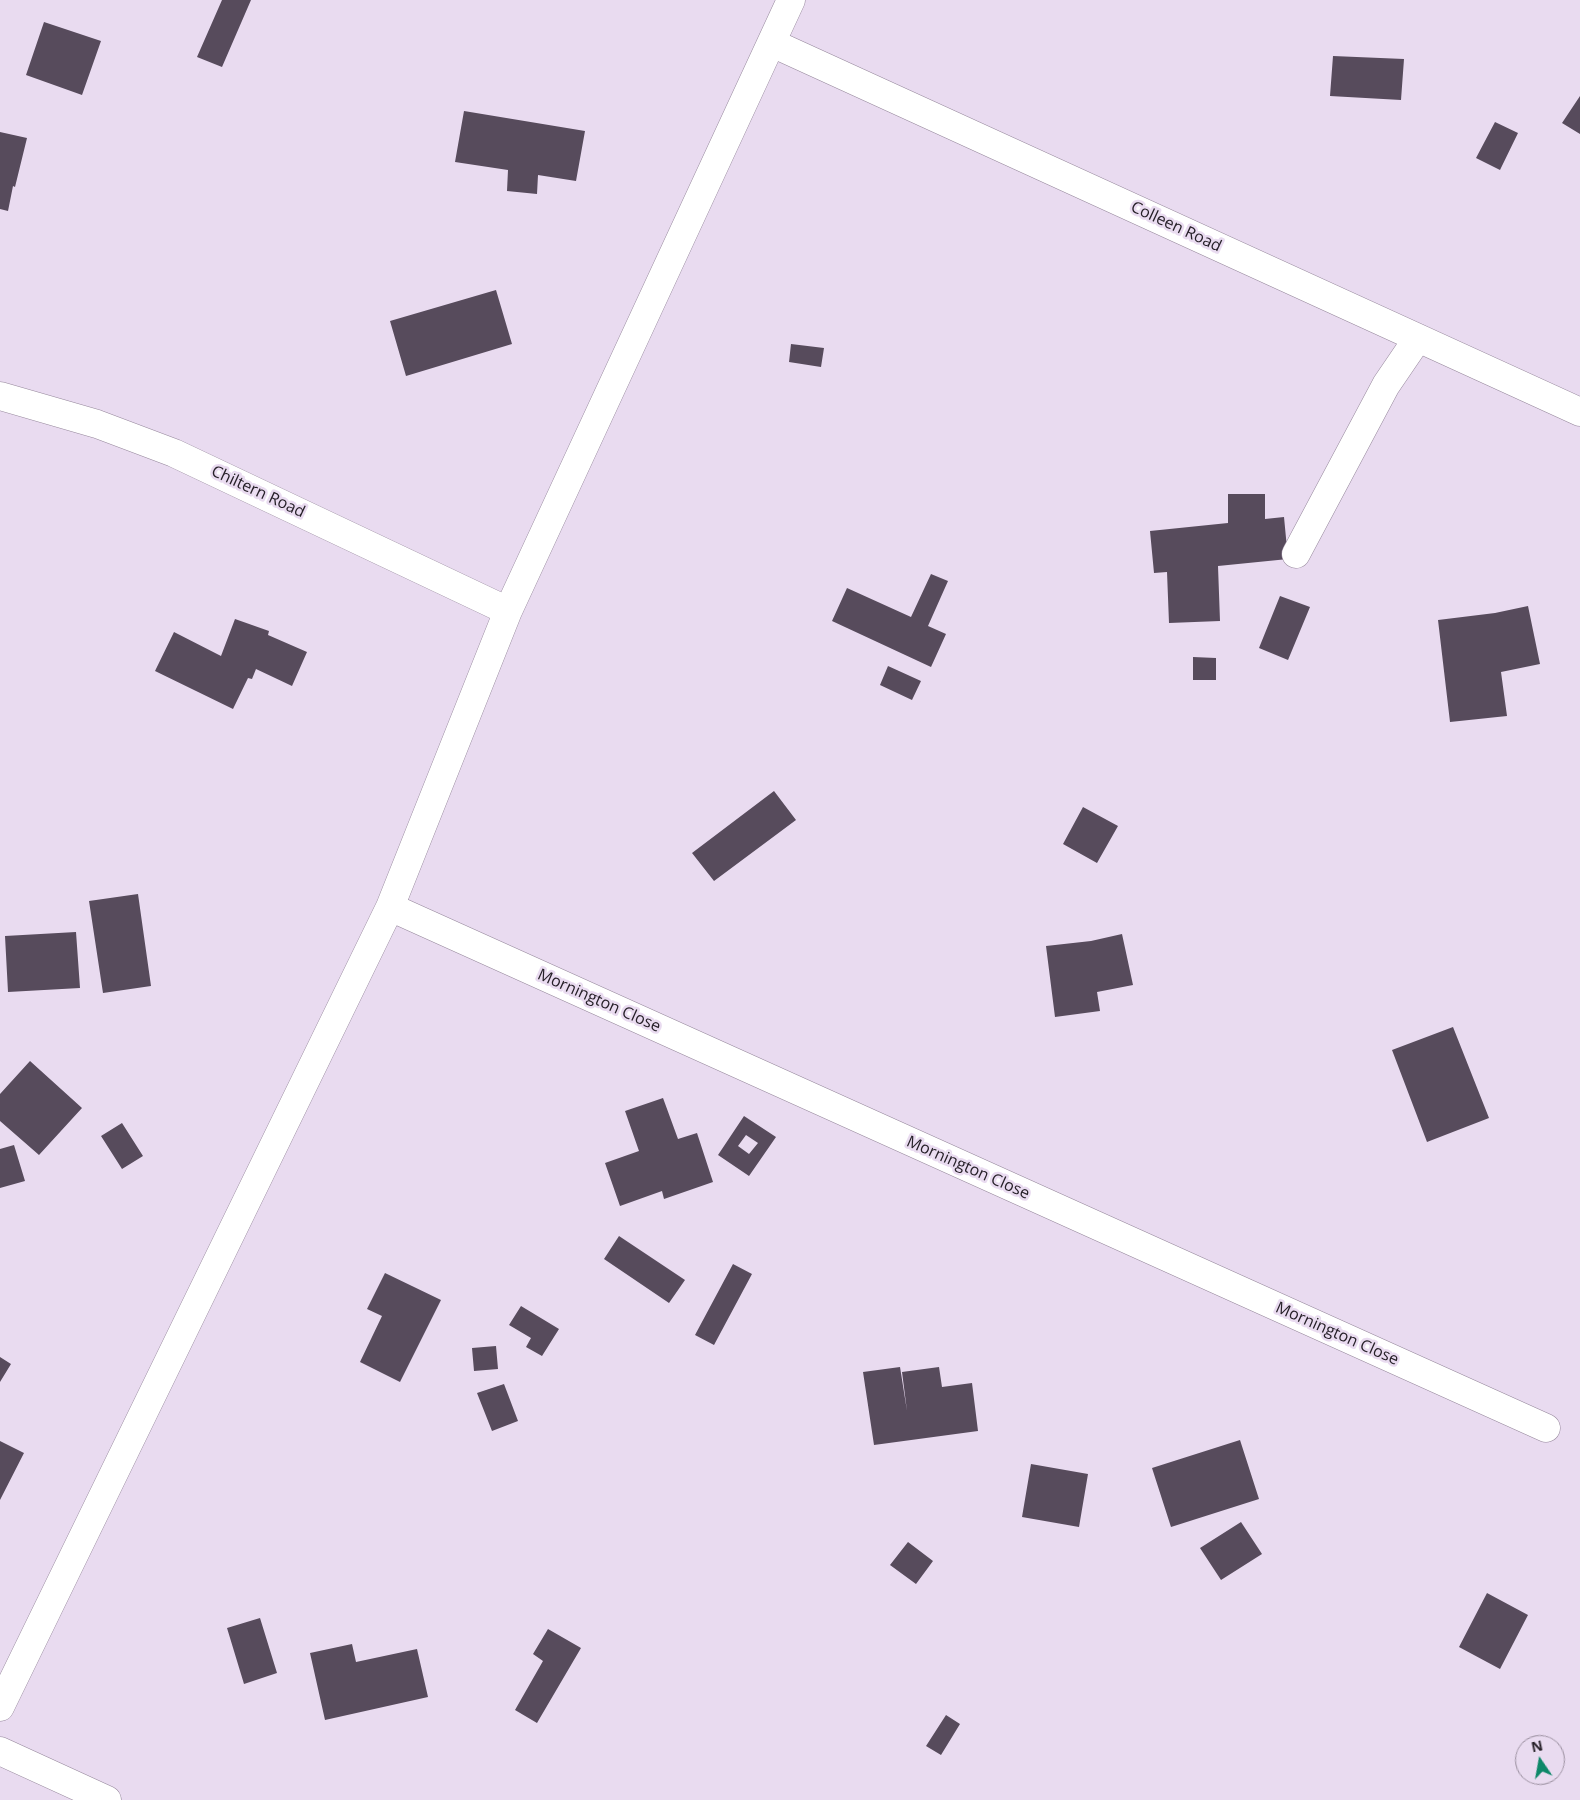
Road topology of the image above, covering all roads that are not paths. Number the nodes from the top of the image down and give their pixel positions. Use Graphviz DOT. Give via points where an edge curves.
graph roads {
  1 [pos="791,0"];
  2 [pos="772,43"];
  3 [pos="1418,338"];
  4 [pos="0,396"];
  5 [pos="1580,412"];
  6 [pos="1296,554"];
  7 [pos="508,611"];
  8 [pos="390,907"];
  9 [pos="1546,1428"];
  10 [pos="0,1706"];
  11 [pos="0,1751"];
  12 [pos="106,1800"];
  1 -- 2 [label="street"];
  2 -- 3 [label="street, Colleen Road"];
  2 -- 7 [label="street"];
  3 -- 5 [label="street, Colleen Road"];
  3 -- 6 [label="street" via="1386,385"];
  4 -- 7 [label="street, Chiltern Road" via="97,424 174,453"];
  7 -- 8 [label="street"];
  8 -- 9 [label="street, Mornington Close"];
  8 -- 10 [label="street"];
  11 -- 12 [label="street"];
}
